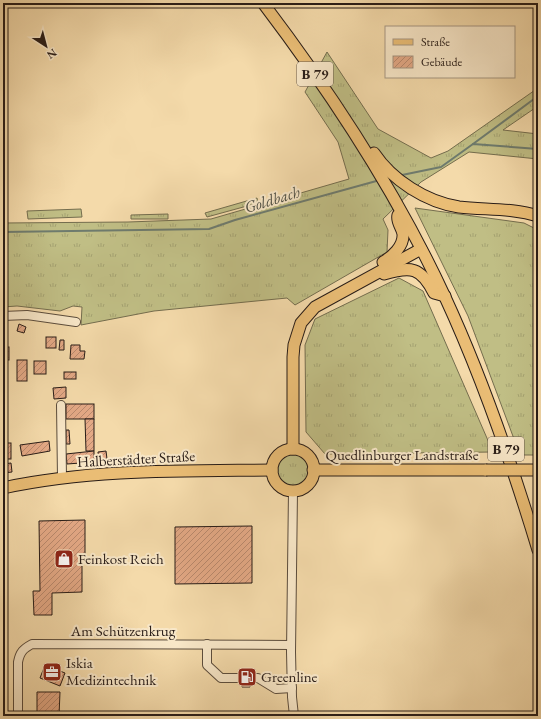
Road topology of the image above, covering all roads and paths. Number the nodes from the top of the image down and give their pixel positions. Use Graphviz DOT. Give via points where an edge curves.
graph roads {
  1 [pos="263,3"];
  2 [pos="379,168"];
  3 [pos="399,208"];
  4 [pos="538,216"];
  5 [pos="421,249"];
  6 [pos="370,278"];
  7 [pos="445,296"];
  8 [pos="3,316"];
  9 [pos="76,322"];
  10 [pos="61,405"];
  11 [pos="293,449"];
  12 [pos="272,470"];
  13 [pos="313,470"];
  14 [pos="538,470"];
  15 [pos="62,478"];
  16 [pos="3,488"];
  17 [pos="293,491"];
  18 [pos="538,550"];
  19 [pos="207,644"];
  20 [pos="291,644"];
  21 [pos="292,688"];
  22 [pos="18,716"];
  23 [pos="294,716"];
  1 -- 2 [label="main road, B 79" via="342,115 352,120"];
  2 -- 3 [label="main road, B 79"];
  2 -- 4 [label="main road" via="422,194 449,204 514,210"];
  3 -- 5 [label="main road, B 79"];
  3 -- 6 [label="main road" via="397,218 403,233 402,240 394,254 374,267"];
  5 -- 6 [label="main road"];
  5 -- 7 [label="main road, B 79"];
  6 -- 7 [label="main road" via="398,270 412,270 425,277 434,293"];
  6 -- 11 [label="main road" via="315,307 301,323 293,357"];
  7 -- 18 [label="main road, B 79" via="507,452"];
  8 -- 9 [label="street" via="27,315"];
  10 -- 15 [label="street"];
  11 -- 12 [label="main road" via="280,454 274,461"];
  11 -- 13 [label="main road" via="306,454"];
  12 -- 15 [label="main road, Halberstädter Straße" via="146,471"];
  12 -- 17 [label="main road" via="278,485"];
  13 -- 14 [label="main road, Quedlinburger Landstraße, bridge"];
  13 -- 17 [label="main road" via="309,483"];
  15 -- 16 [label="main road, Halberstädter Straße"];
  17 -- 20 [label="street"];
  19 -- 20 [label="street, Am Schützenkrug"];
  19 -- 21 [label="street" via="207,665 221,678 258,678 276,689"];
  19 -- 22 [label="street, Am Schützenkrug" via="32,644 20,653 18,662"];
  20 -- 21 [label="street"];
  21 -- 23 [label="street"];
}
